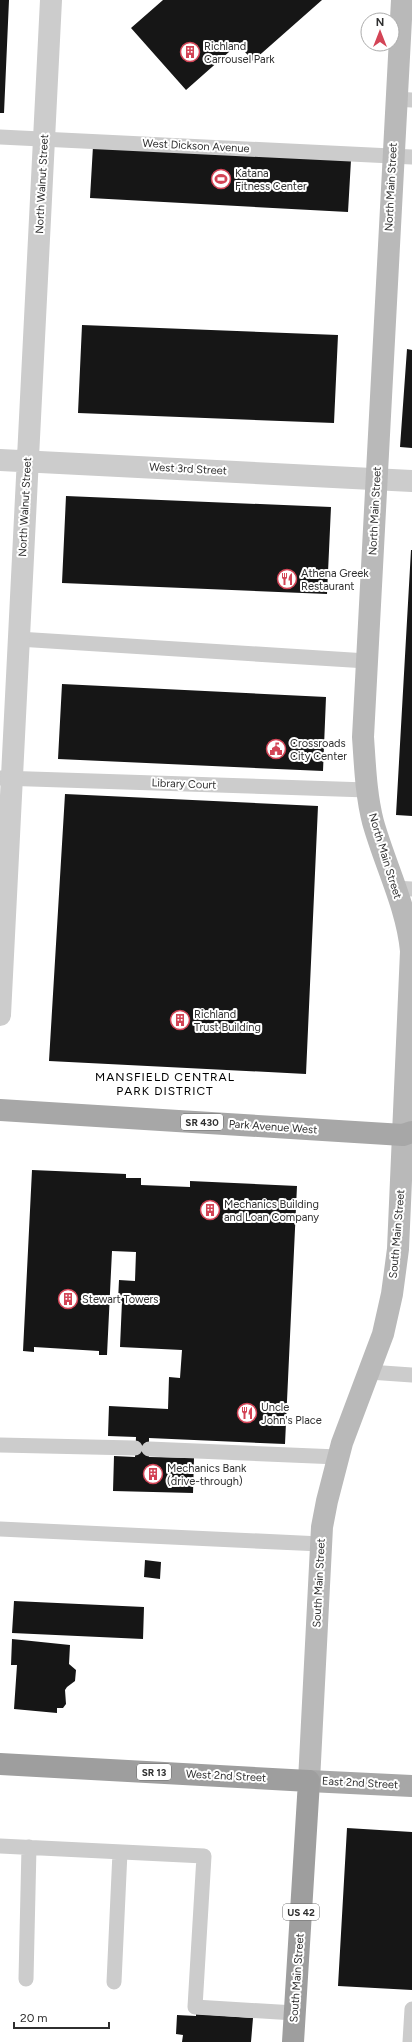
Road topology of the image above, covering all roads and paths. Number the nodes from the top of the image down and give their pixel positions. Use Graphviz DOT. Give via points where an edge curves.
graph roads {
  1 [pos="51,0"];
  2 [pos="402,0"];
  3 [pos="404,100"];
  4 [pos="0,136"];
  5 [pos="44,138"];
  6 [pos="402,156"];
  7 [pos="0,460"];
  8 [pos="28,461"];
  9 [pos="377,479"];
  10 [pos="412,481"];
  11 [pos="18,639"];
  12 [pos="367,661"];
  13 [pos="6,778"];
  14 [pos="367,790"];
  15 [pos="403,889"];
  16 [pos="0,1015"];
  17 [pos="0,1110"];
  18 [pos="409,1137"];
  19 [pos="369,1372"];
  20 [pos="412,1375"];
  21 [pos="0,1445"];
  22 [pos="338,1457"];
  23 [pos="0,1528"];
  24 [pos="321,1544"];
  25 [pos="0,1764"];
  26 [pos="309,1781"];
  27 [pos="412,1786"];
  28 [pos="0,1846"];
  29 [pos="29,1847"];
  30 [pos="120,1852"];
  31 [pos="26,1979"];
  32 [pos="114,1982"];
  33 [pos="412,2009"];
  34 [pos="295,2013"];
  35 [pos="293,2042"];
  36 [pos="410,2042"];
  1 -- 5 [label="street, North Walnut Street"];
  2 -- 3 [label="main road, North Main Street"];
  3 -- 6 [label="main road, North Main Street"];
  4 -- 5 [label="lane, West Dickson Avenue"];
  5 -- 6 [label="lane, West Dickson Avenue"];
  5 -- 8 [label="street, North Walnut Street"];
  6 -- 9 [label="main road, North Main Street"];
  7 -- 8 [label="street, West 3rd Street"];
  8 -- 9 [label="street, West 3rd Street"];
  8 -- 11 [label="street, North Walnut Street"];
  9 -- 10 [label="street, West 3rd Street"];
  9 -- 12 [label="main road, North Main Street"];
  11 -- 12 [label="lane"];
  11 -- 13 [label="street, North Walnut Street"];
  12 -- 14 [label="main road, North Main Street" via="363,737"];
  13 -- 14 [label="lane, Library Court"];
  13 -- 16 [label="street, North Walnut Street"];
  14 -- 15 [label="main road, North Main Street" via="373,821"];
  15 -- 18 [label="main road, North Main Street" via="410,951"];
  17 -- 18 [label="main road, Park Avenue West / SR 430"];
  18 -- 19 [label="main road, South Main Street" via="397,1262 383,1334"];
  19 -- 20 [label="lane"];
  19 -- 22 [label="main road, South Main Street"];
  21 -- 22 [label="lane" via="142,1448"];
  22 -- 24 [label="main road, South Main Street" via="327,1501"];
  23 -- 24 [label="lane"];
  24 -- 26 [label="main road, South Main Street"];
  25 -- 26 [label="highway, West 2nd Street / SR 13"];
  26 -- 27 [label="main road, East 2nd Street"];
  26 -- 34 [label="highway, South Main Street / US 42"];
  28 -- 29 [label="lane"];
  29 -- 30 [label="lane"];
  29 -- 31 [label="lane"];
  30 -- 32 [label="lane"];
  30 -- 34 [label="lane" via="204,1856 195,2007"];
  33 -- 36 [label="lane"];
  34 -- 35 [label="highway, South Main Street / US 42"];
}
